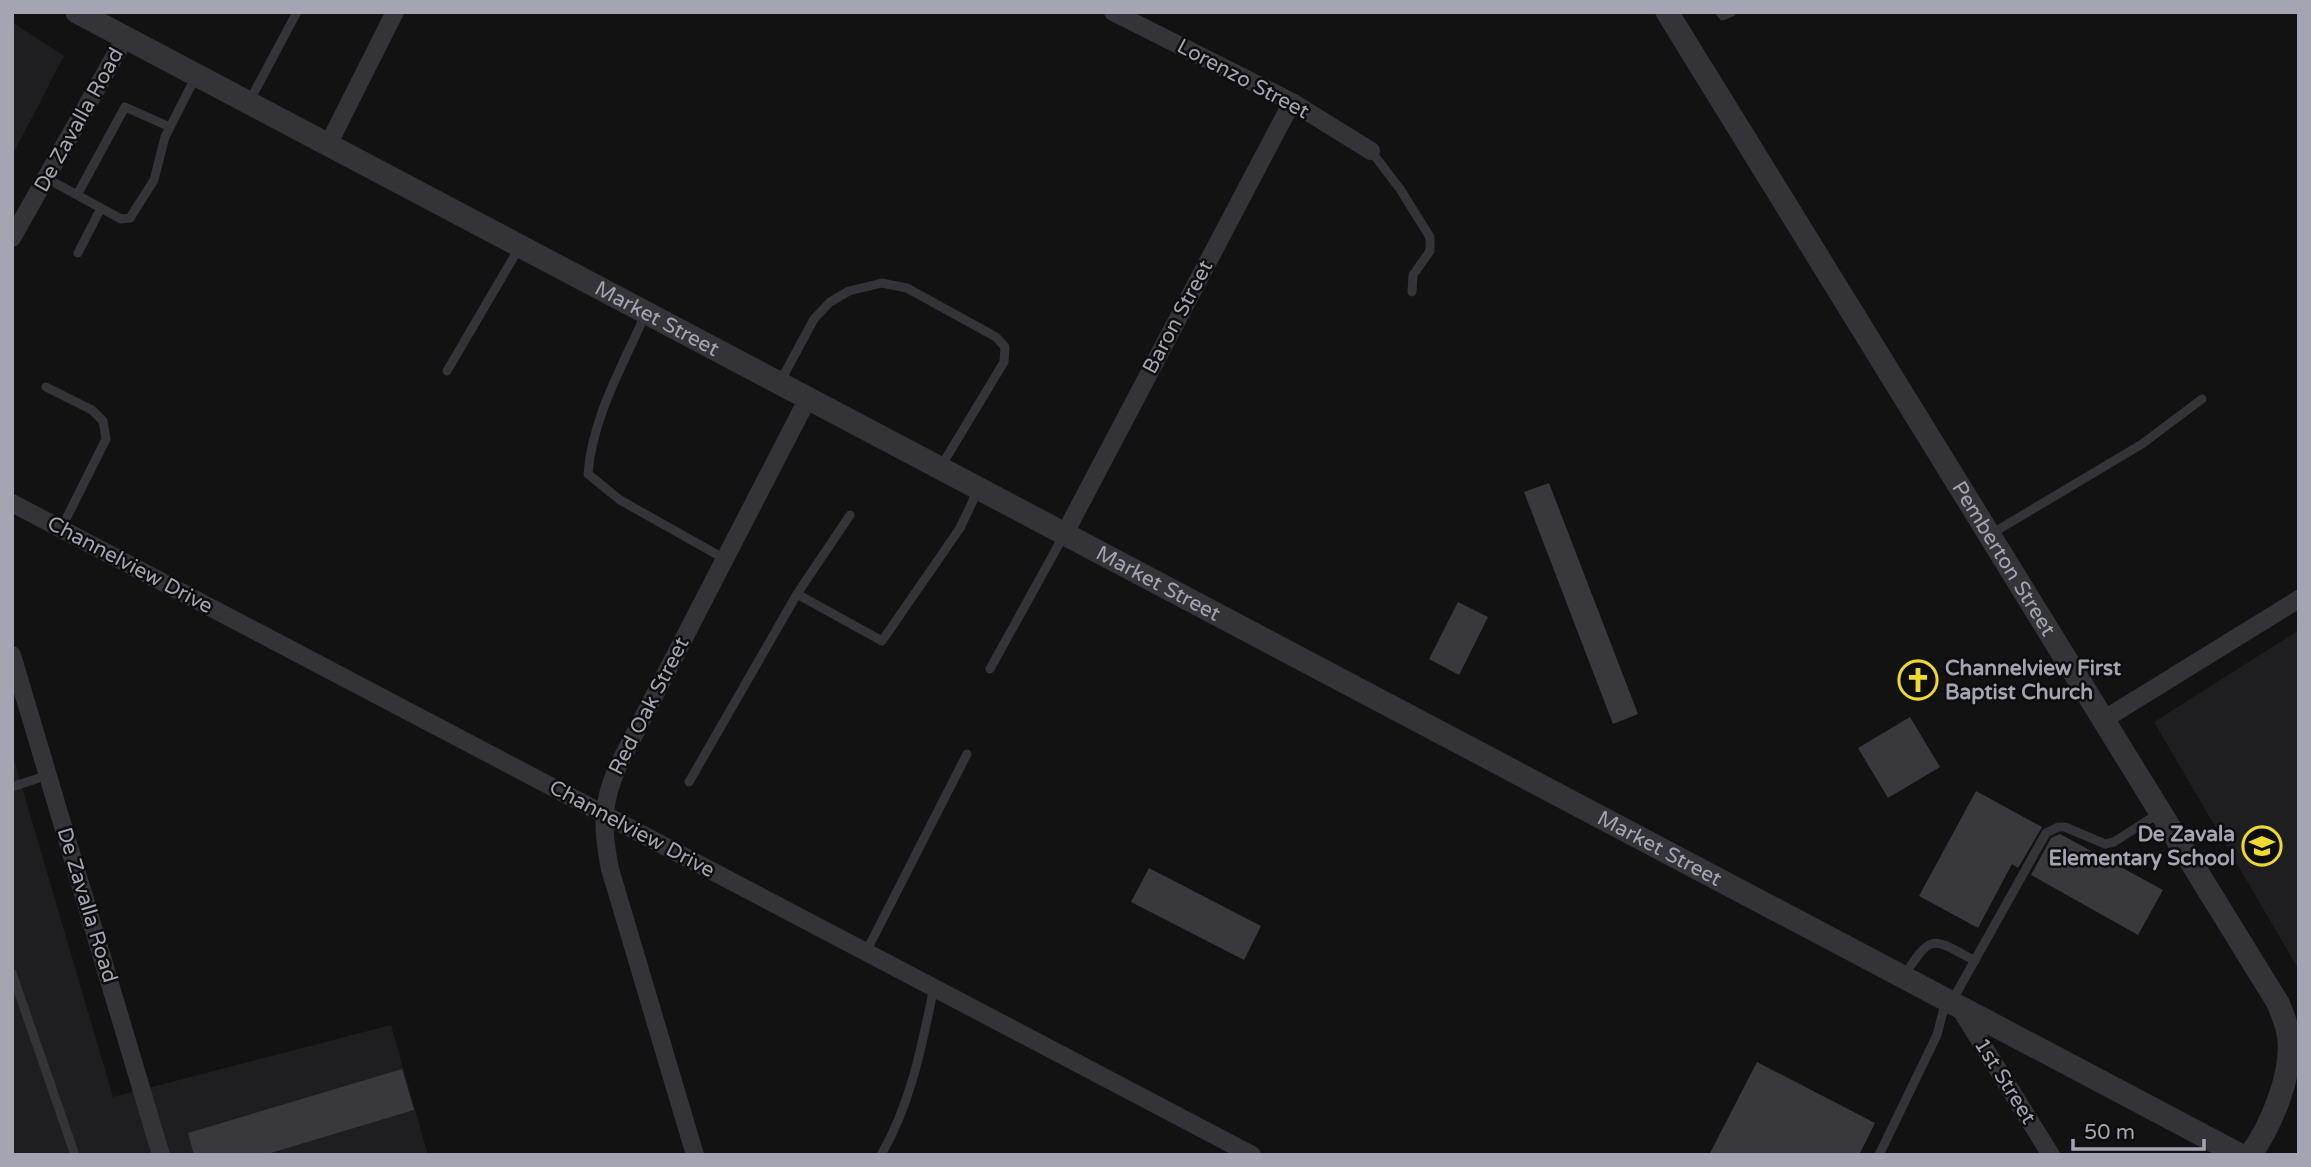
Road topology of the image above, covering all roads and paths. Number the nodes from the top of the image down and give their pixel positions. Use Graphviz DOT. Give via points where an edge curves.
graph roads {
  1 [pos="77,12"];
  2 [pos="297,12"];
  3 [pos="395,12"];
  4 [pos="1114,12"];
  5 [pos="1667,12"];
  6 [pos="1720,12"];
  7 [pos="1732,12"];
  8 [pos="125,38"];
  9 [pos="196,76"];
  10 [pos="1292,102"];
  11 [pos="248,104"];
  12 [pos="170,127"];
  13 [pos="328,145"];
  14 [pos="1371,151"];
  15 [pos="46,178"];
  16 [pos="77,195"];
  17 [pos="101,208"];
  18 [pos="12,238"];
  19 [pos="520,247"];
  20 [pos="78,253"];
  21 [pos="1412,292"];
  22 [pos="646,313"];
  23 [pos="447,371"];
  24 [pos="779,383"];
  25 [pos="46,387"];
  26 [pos="808,398"];
  27 [pos="2202,399"];
  28 [pos="940,468"];
  29 [pos="978,488"];
  30 [pos="12,503"];
  31 [pos="850,515"];
  32 [pos="61,529"];
  33 [pos="1065,533"];
  34 [pos="1990,535"];
  35 [pos="725,559"];
  36 [pos="797,593"];
  37 [pos="2299,599"];
  38 [pos="12,655"];
  39 [pos="990,669"];
  40 [pos="2104,720"];
  41 [pos="967,754"];
  42 [pos="48,775"];
  43 [pos="689,782"];
  44 [pos="12,787"];
  45 [pos="2160,812"];
  46 [pos="603,813"];
  47 [pos="866,952"];
  48 [pos="1975,961"];
  49 [pos="12,973"];
  50 [pos="1903,977"];
  51 [pos="934,987"];
  52 [pos="1952,1003"];
  53 [pos="2294,1043"];
  54 [pos="75,1155"];
  55 [pos="161,1155"];
  56 [pos="695,1155"];
  57 [pos="881,1155"];
  58 [pos="1252,1155"];
  59 [pos="1879,1155"];
  60 [pos="2051,1155"];
  61 [pos="2240,1155"];
  62 [pos="2250,1155"];
  1 -- 8 [label="street, Market Street"];
  2 -- 11 [label="lane"];
  3 -- 13 [label="street"];
  4 -- 10 [label="street, Lorenzo Street"];
  5 -- 34 [label="street, Pemberton Street"];
  6 -- 7 [label="lane" via="1723,16"];
  8 -- 9 [label="street, Market Street"];
  8 -- 15 [label="street, De Zavalla Road"];
  9 -- 11 [label="street, Market Street"];
  9 -- 12 [label="lane"];
  10 -- 14 [label="street, Lorenzo Street"];
  10 -- 33 [label="street, Baron Street"];
  11 -- 13 [label="street, Market Street"];
  12 -- 16 [label="lane" via="125,107"];
  12 -- 17 [label="lane" via="154,180 130,218 121,219"];
  13 -- 19 [label="street, Market Street"];
  14 -- 21 [label="lane" via="1430,237 1430,251 1413,275"];
  15 -- 16 [label="lane"];
  15 -- 18 [label="street, De Zavalla Road"];
  16 -- 17 [label="lane"];
  17 -- 20 [label="lane"];
  19 -- 22 [label="street, Market Street"];
  19 -- 23 [label="lane"];
  22 -- 24 [label="street, Market Street"];
  22 -- 35 [label="lane" via="595,435 588,474 621,500"];
  24 -- 26 [label="street, Market Street"];
  24 -- 28 [label="lane" via="814,319 830,302 849,291 882,283 907,288 996,337 1005,347 1003,362"];
  25 -- 32 [label="lane" via="92,410 103,421 106,439"];
  26 -- 28 [label="street, Market Street"];
  26 -- 35 [label="street, Red Oak Street"];
  27 -- 34 [label="lane" via="2142,444"];
  28 -- 29 [label="street, Market Street"];
  29 -- 33 [label="street, Market Street"];
  29 -- 36 [label="lane" via="960,528 882,640"];
  30 -- 32 [label="street, Channelview Drive"];
  31 -- 36 [label="lane"];
  32 -- 46 [label="street, Channelview Drive"];
  33 -- 39 [label="lane"];
  33 -- 50 [label="street, Market Street"];
  34 -- 40 [label="street, Pemberton Street"];
  35 -- 46 [label="street, Red Oak Street" via="618,766"];
  36 -- 43 [label="lane"];
  37 -- 40 [label="street"];
  38 -- 42 [label="street, De Zavalla Road"];
  40 -- 45 [label="street, Pemberton Street"];
  41 -- 47 [label="lane"];
  42 -- 44 [label="lane"];
  42 -- 55 [label="street, De Zavalla Road"];
  45 -- 48 [label="lane" via="2105,844 2065,827 2046,833"];
  45 -- 53 [label="street, Pemberton Street" via="2278,1003"];
  46 -- 47 [label="street, Channelview Drive"];
  46 -- 56 [label="street, Red Oak Street" via="610,869"];
  47 -- 51 [label="street, Channelview Drive"];
  48 -- 50 [label="lane" via="1942,943 1929,944"];
  48 -- 52 [label="lane"];
  49 -- 54 [label="lane"];
  50 -- 52 [label="street, Market Street"];
  51 -- 57 [label="lane" via="915,1076"];
  51 -- 58 [label="street, Channelview Drive"];
  52 -- 59 [label="lane"];
  52 -- 60 [label="street, 1st Street"];
  52 -- 61 [label="street, Market Street"];
  53 -- 62 [label="street, Pemberton Street" via="2267,1127"];
}
